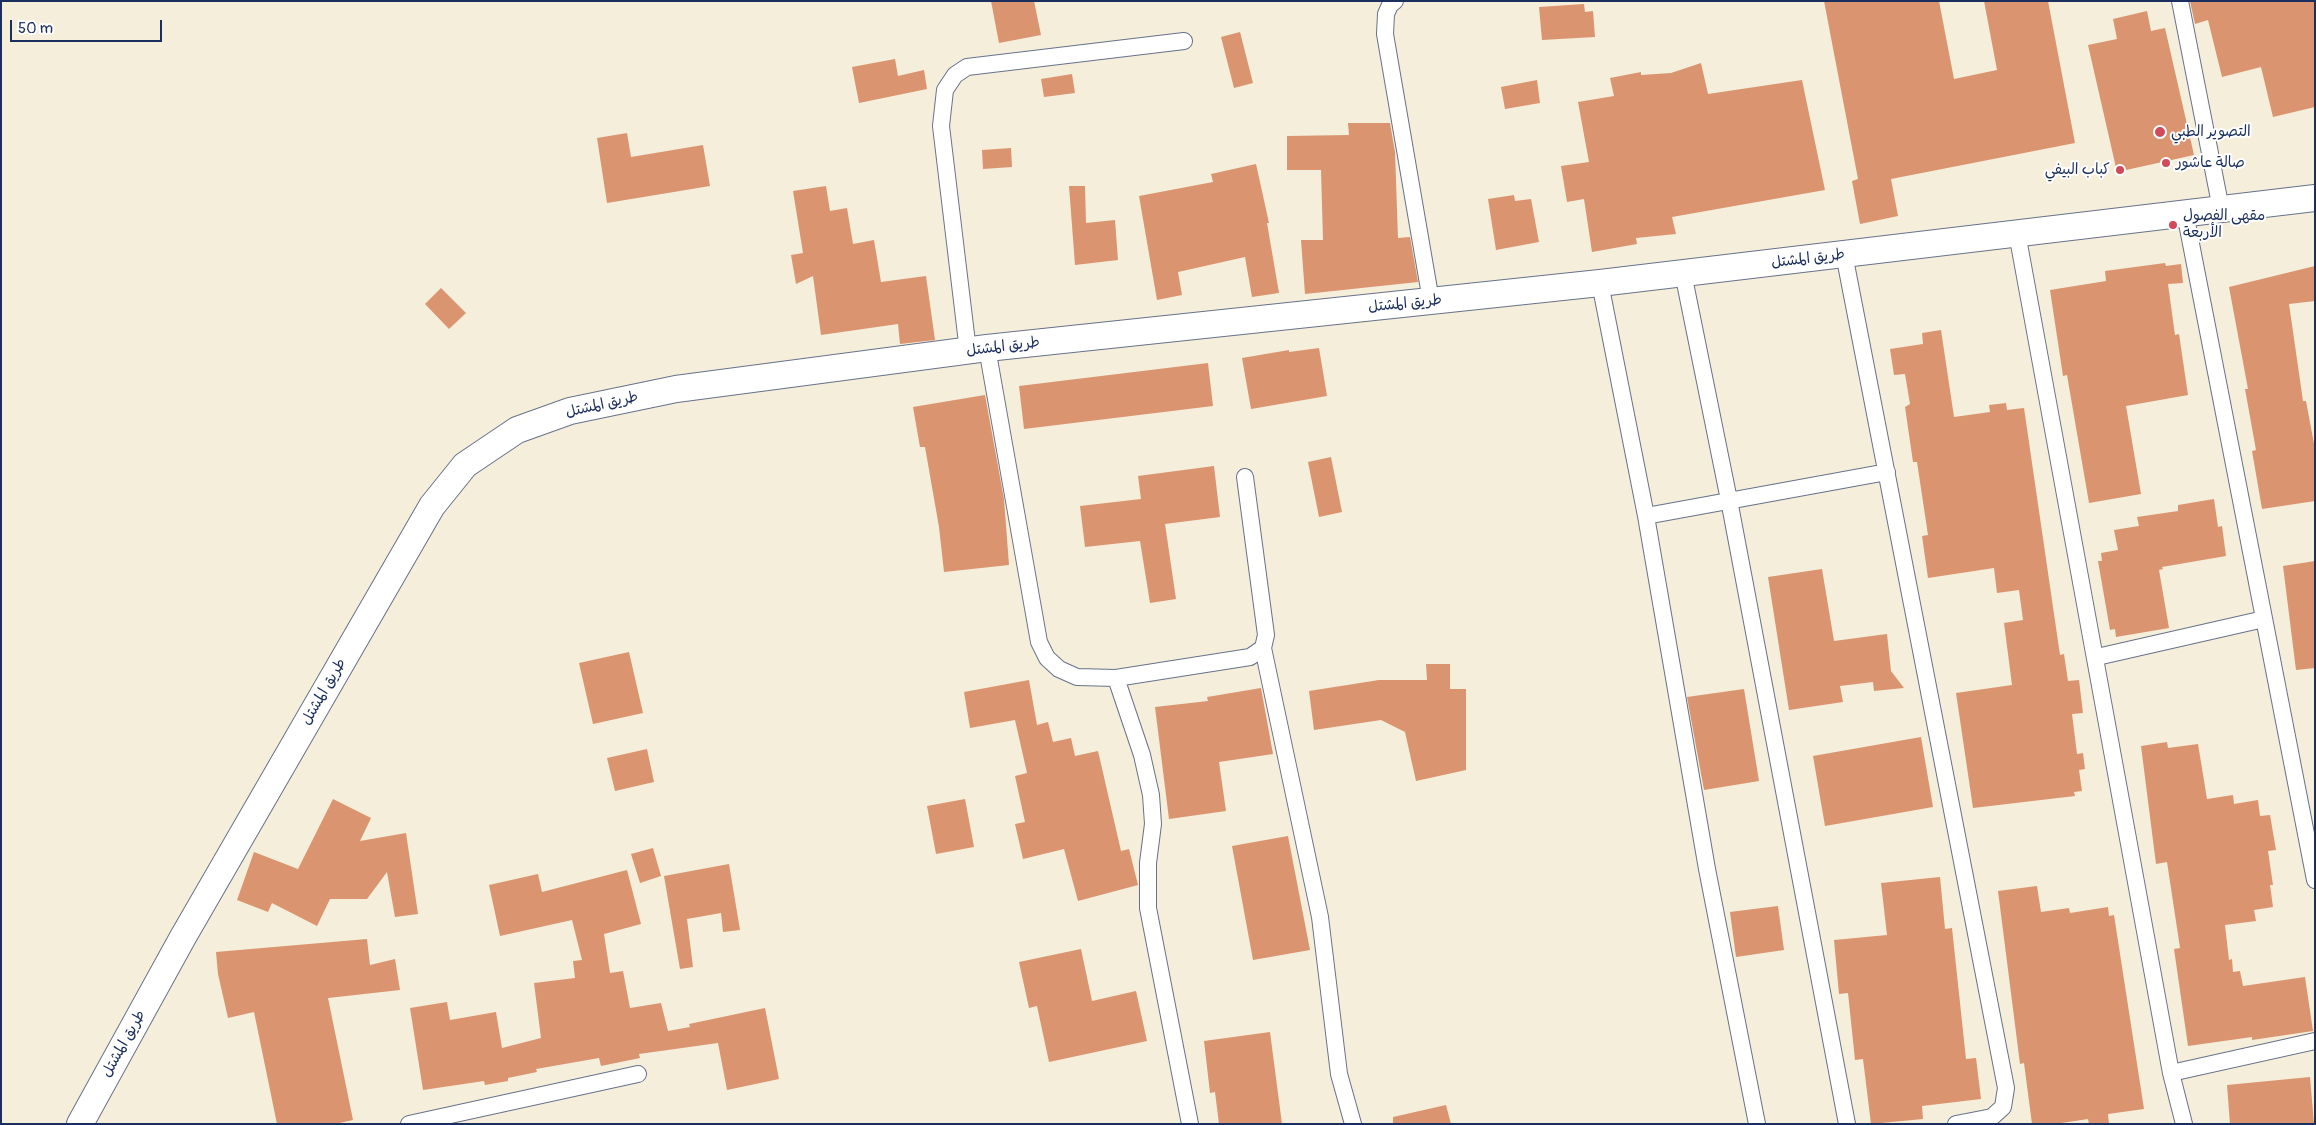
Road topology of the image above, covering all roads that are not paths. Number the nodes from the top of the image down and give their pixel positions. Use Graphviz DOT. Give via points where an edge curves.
graph roads {
  1 [pos="1395,1"];
  2 [pos="2180,1"];
  3 [pos="1184,41"];
  4 [pos="2315,198"];
  5 [pos="2220,209"];
  6 [pos="2185,213"];
  7 [pos="2017,233"];
  8 [pos="1844,254"];
  9 [pos="1683,273"];
  10 [pos="1600,283"];
  11 [pos="1431,301"];
  12 [pos="977,349"];
  13 [pos="1887,472"];
  14 [pos="1245,477"];
  15 [pos="1729,500"];
  16 [pos="1646,516"];
  17 [pos="2264,619"];
  18 [pos="1263,648"];
  19 [pos="2097,657"];
  20 [pos="1116,678"];
  21 [pos="2315,880"];
  22 [pos="2315,1041"];
  23 [pos="2171,1073"];
  24 [pos="638,1074"];
  25 [pos="80,1124"];
  26 [pos="409,1124"];
  27 [pos="1190,1124"];
  28 [pos="1353,1124"];
  29 [pos="1757,1124"];
  30 [pos="1847,1124"];
  31 [pos="1956,1124"];
  32 [pos="2184,1124"];
  1 -- 11 [label="street" via="1386,14 1385,34"];
  2 -- 5 [label="street"];
  3 -- 12 [label="street" via="967,67 955,75 944,90 941,126"];
  4 -- 5 [label="main road, طريق المشتل"];
  5 -- 6 [label="main road, طريق المشتل"];
  6 -- 7 [label="main road, طريق المشتل"];
  6 -- 17 [label="street"];
  7 -- 8 [label="main road, طريق المشتل"];
  7 -- 19 [label="street"];
  8 -- 9 [label="main road, طريق المشتل"];
  8 -- 13 [label="street"];
  9 -- 10 [label="main road, طريق المشتل"];
  9 -- 15 [label="street"];
  10 -- 11 [label="main road, طريق المشتل"];
  10 -- 16 [label="street"];
  11 -- 12 [label="main road, طريق المشتل"];
  12 -- 20 [label="street" via="1039,642 1047,658 1058,669 1077,677"];
  12 -- 25 [label="main road, طريق المشتل" via="676,389 570,411 517,430 465,465 432,506 183,937"];
  13 -- 15 [label="street"];
  13 -- 31 [label="street" via="2006,1088 2003,1107 1992,1117"];
  14 -- 18 [label="street" via="1266,635"];
  15 -- 16 [label="street"];
  15 -- 30 [label="street"];
  16 -- 29 [label="street" via="1707,869"];
  17 -- 19 [label="street"];
  17 -- 21 [label="street"];
  18 -- 20 [label="street" via="1250,657"];
  18 -- 28 [label="street" via="1320,917 1339,1074"];
  19 -- 23 [label="street"];
  20 -- 27 [label="street" via="1151,794 1153,824 1148,863 1148,908"];
  22 -- 23 [label="street"];
  23 -- 32 [label="street"];
  24 -- 26 [label="street"];
}
